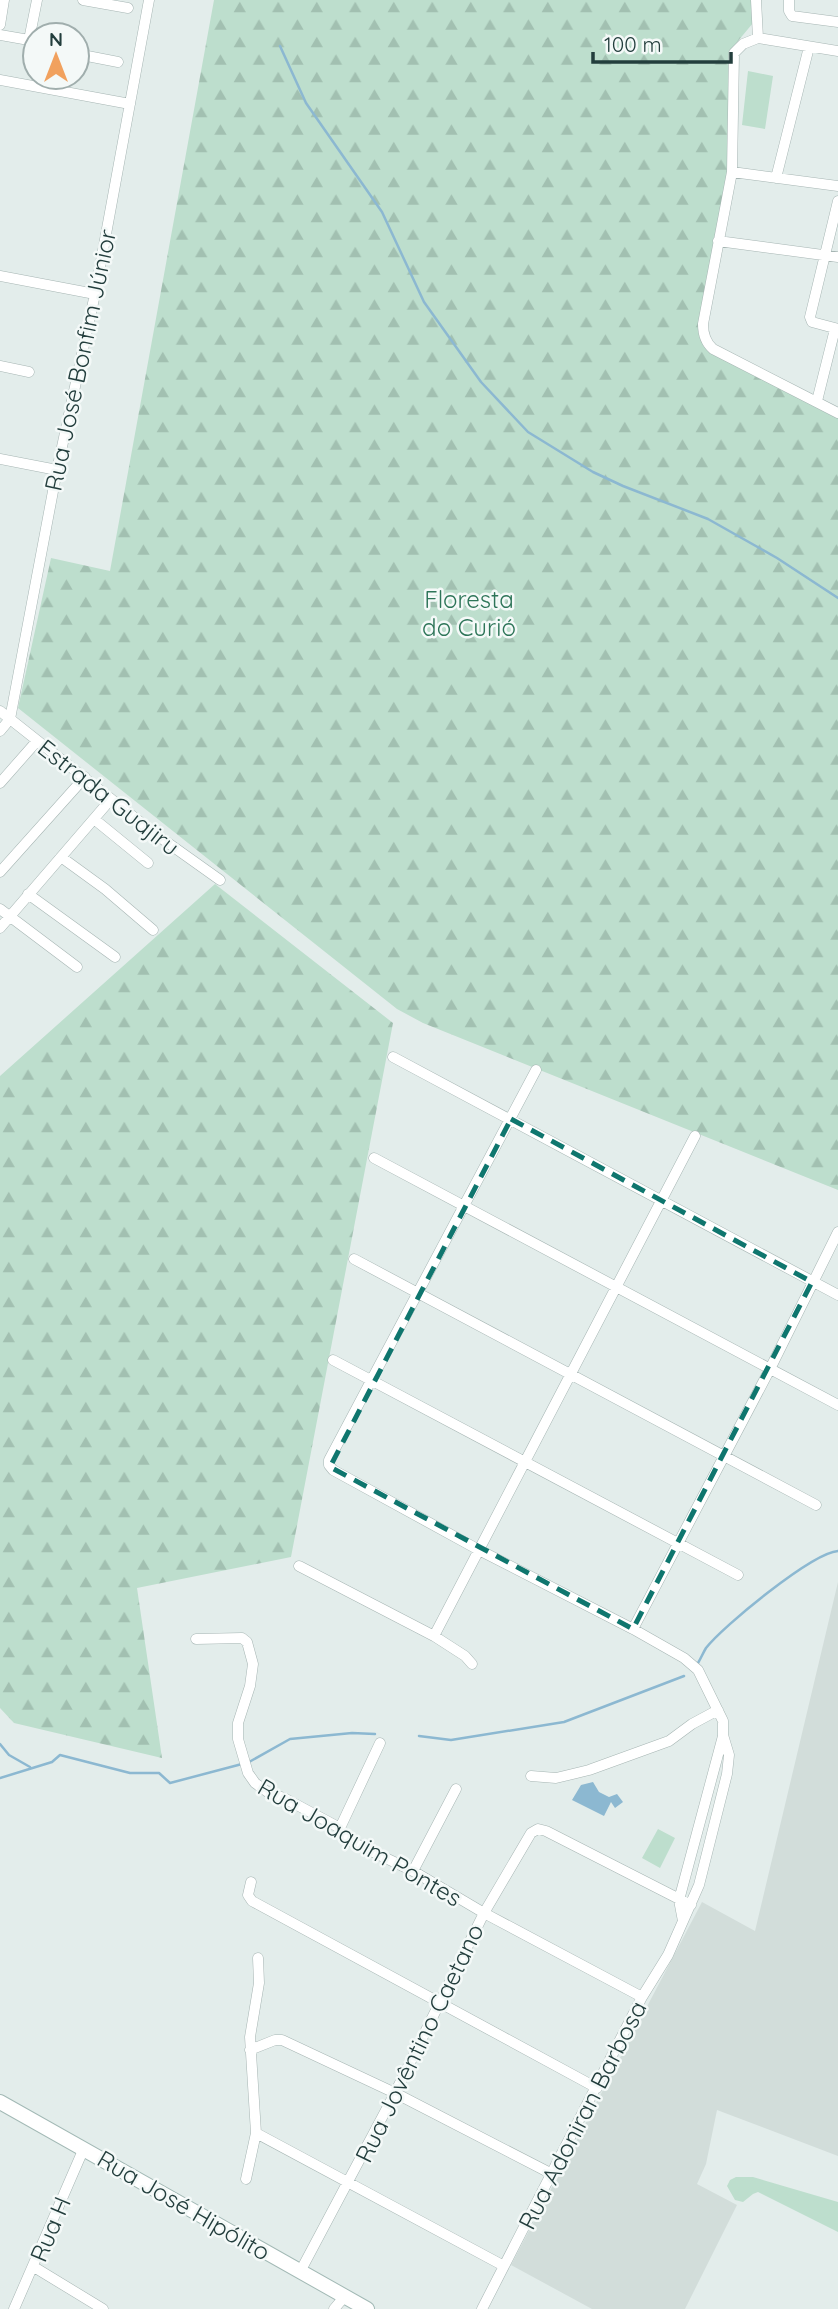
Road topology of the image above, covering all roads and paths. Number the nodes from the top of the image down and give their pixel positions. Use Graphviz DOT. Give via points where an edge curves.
graph roads {
  1 [pos="4,0"];
  2 [pos="37,0"];
  3 [pos="83,0"];
  4 [pos="149,0"];
  5 [pos="756,0"];
  6 [pos="789,0"];
  7 [pos="128,8"];
  8 [pos="35,21"];
  9 [pos="838,22"];
  10 [pos="0,25"];
  11 [pos="0,35"];
  12 [pos="758,38"];
  13 [pos="21,40"];
  14 [pos="809,47"];
  15 [pos="838,51"];
  16 [pos="91,57"];
  17 [pos="118,62"];
  18 [pos="0,80"];
  19 [pos="130,104"];
  20 [pos="732,172"];
  21 [pos="776,178"];
  22 [pos="838,186"];
  23 [pos="838,201"];
  24 [pos="718,241"];
  25 [pos="824,255"];
  26 [pos="838,257"];
  27 [pos="0,276"];
  28 [pos="95,294"];
  29 [pos="837,329"];
  30 [pos="0,366"];
  31 [pos="29,372"];
  32 [pos="817,401"];
  33 [pos="838,413"];
  34 [pos="0,459"];
  35 [pos="57,470"];
  36 [pos="0,711"];
  37 [pos="10,719"];
  38 [pos="0,731"];
  39 [pos="37,741"];
  40 [pos="85,777"];
  41 [pos="0,783"];
  42 [pos="111,799"];
  43 [pos="94,819"];
  44 [pos="61,857"];
  45 [pos="148,863"];
  46 [pos="0,872"];
  47 [pos="220,880"];
  48 [pos="28,894"];
  49 [pos="0,909"];
  50 [pos="11,916"];
  51 [pos="0,928"];
  52 [pos="153,930"];
  53 [pos="115,957"];
  54 [pos="77,967"];
  55 [pos="393,1057"];
  56 [pos="536,1070"];
  57 [pos="510,1119"];
  58 [pos="695,1136"];
  59 [pos="374,1158"];
  60 [pos="662,1199"];
  61 [pos="464,1206"];
  62 [pos="838,1232"];
  63 [pos="354,1259"];
  64 [pos="812,1282"];
  65 [pos="616,1287"];
  66 [pos="418,1293"];
  67 [pos="838,1295"];
  68 [pos="333,1360"];
  69 [pos="770,1369"];
  70 [pos="571,1374"];
  71 [pos="372,1380"];
  72 [pos="838,1405"];
  73 [pos="724,1456"];
  74 [pos="525,1462"];
  75 [pos="816,1505"];
  76 [pos="679,1543"];
  77 [pos="479,1550"];
  78 [pos="299,1566"];
  79 [pos="738,1574"];
  80 [pos="633,1629"];
  81 [pos="434,1636"];
  82 [pos="196,1639"];
  83 [pos="472,1664"];
  84 [pos="718,1710"];
  85 [pos="723,1735"];
  86 [pos="380,1743"];
  87 [pos="531,1776"];
  88 [pos="456,1789"];
  89 [pos="340,1828"];
  90 [pos="414,1871"];
  91 [pos="251,1882"];
  92 [pos="679,1900"];
  93 [pos="691,1905"];
  94 [pos="484,1913"];
  95 [pos="683,1922"];
  96 [pos="258,1958"];
  97 [pos="642,1997"];
  98 [pos="438,2003"];
  99 [pos="250,2050"];
  100 [pos="597,2088"];
  101 [pos="395,2093"];
  102 [pos="0,2102"];
  103 [pos="256,2133"];
  104 [pos="84,2148"];
  105 [pos="552,2174"];
  106 [pos="246,2179"];
  107 [pos="349,2182"];
  108 [pos="504,2266"];
  109 [pos="34,2267"];
  110 [pos="300,2270"];
  111 [pos="345,2296"];
  112 [pos="14,2309"];
  113 [pos="103,2309"];
  114 [pos="334,2309"];
  115 [pos="367,2309"];
  116 [pos="482,2309"];
  1 -- 10 [label="street"];
  2 -- 8 [label="street"];
  3 -- 7 [label="street"];
  4 -- 19 [label="street, Rua José Bonfim Júnior"];
  5 -- 12 [label="street"];
  6 -- 9 [label="street" via="792,16"];
  11 -- 13 [label="street"];
  12 -- 14 [label="street"];
  12 -- 20 [label="street" via="734,52"];
  14 -- 15 [label="street"];
  14 -- 21 [label="street"];
  16 -- 17 [label="street"];
  18 -- 19 [label="street"];
  19 -- 28 [label="street, Rua José Bonfim Júnior"];
  20 -- 21 [label="street"];
  20 -- 24 [label="street"];
  21 -- 22 [label="street"];
  23 -- 25 [label="street"];
  24 -- 25 [label="street"];
  24 -- 32 [label="street" via="703,324 706,341 713,349"];
  25 -- 26 [label="street"];
  25 -- 29 [label="street" via="810,320"];
  27 -- 28 [label="street"];
  28 -- 35 [label="street, Rua José Bonfim Júnior"];
  29 -- 32 [label="street"];
  30 -- 31 [label="street"];
  32 -- 33 [label="street"];
  34 -- 35 [label="street"];
  35 -- 37 [label="street, Rua José Bonfim Júnior"];
  36 -- 37 [label="street, Estrada Guajiru"];
  37 -- 38 [label="street"];
  37 -- 39 [label="street, Estrada Guajiru"];
  39 -- 40 [label="street, Estrada Guajiru"];
  39 -- 41 [label="street"];
  40 -- 42 [label="street, Estrada Guajiru"];
  40 -- 46 [label="street"];
  42 -- 43 [label="street"];
  42 -- 47 [label="street, Estrada Guajiru"];
  43 -- 44 [label="street"];
  43 -- 45 [label="street"];
  44 -- 48 [label="street"];
  44 -- 52 [label="street"];
  48 -- 50 [label="street"];
  48 -- 53 [label="street"];
  49 -- 50 [label="street"];
  50 -- 51 [label="street"];
  50 -- 54 [label="street"];
  55 -- 57 [label="street"];
  56 -- 57 [label="street"];
  57 -- 60 [label="street"];
  57 -- 61 [label="street"];
  58 -- 60 [label="street"];
  59 -- 61 [label="street"];
  60 -- 64 [label="street"];
  60 -- 65 [label="street"];
  61 -- 65 [label="street"];
  61 -- 66 [label="street"];
  62 -- 64 [label="street"];
  63 -- 66 [label="street"];
  64 -- 67 [label="street"];
  64 -- 69 [label="street"];
  65 -- 69 [label="street"];
  65 -- 70 [label="street"];
  66 -- 70 [label="street"];
  66 -- 71 [label="street"];
  68 -- 71 [label="street"];
  69 -- 72 [label="street"];
  69 -- 73 [label="street"];
  70 -- 73 [label="street"];
  70 -- 74 [label="street"];
  71 -- 74 [label="street"];
  71 -- 77 [label="street, Rua Adoniran Barbosa" via="329,1460 330,1467"];
  73 -- 75 [label="street"];
  73 -- 76 [label="street"];
  74 -- 76 [label="street"];
  74 -- 77 [label="street"];
  76 -- 79 [label="street"];
  76 -- 80 [label="street"];
  77 -- 80 [label="street, Rua Adoniran Barbosa"];
  77 -- 81 [label="street"];
  78 -- 81 [label="street"];
  80 -- 84 [label="street, Rua Adoniran Barbosa" via="690,1661"];
  81 -- 83 [label="street"];
  82 -- 89 [label="street, Rua Joaquim Pontes" via="242,1638 251,1651 252,1672 237,1731 251,1779 269,1793"];
  84 -- 85 [label="street, Rua Adoniran Barbosa"];
  84 -- 87 [label="street" via="669,1741 589,1770 556,1778"];
  85 -- 92 [label="street"];
  85 -- 93 [label="street, Rua Adoniran Barbosa" via="729,1755 726,1774"];
  86 -- 89 [label="street"];
  88 -- 90 [label="street"];
  89 -- 90 [label="street, Rua Joaquim Pontes" via="352,1842"];
  90 -- 94 [label="street, Rua Joaquim Pontes"];
  91 -- 98 [label="street" via="247,1895 252,1901"];
  92 -- 93 [label="street"];
  92 -- 94 [label="street, Rua Jovêntino Caetano" via="538,1829 531,1833"];
  92 -- 95 [label="street"];
  93 -- 95 [label="street, Rua Adoniran Barbosa"];
  94 -- 97 [label="street, Rua Joaquim Pontes"];
  94 -- 98 [label="street, Rua Jovêntino Caetano"];
  95 -- 97 [label="street, Rua Adoniran Barbosa"];
  96 -- 99 [label="street"];
  97 -- 100 [label="street, Rua Adoniran Barbosa"];
  98 -- 100 [label="street"];
  98 -- 101 [label="street, Rua Jovêntino Caetano"];
  99 -- 101 [label="street" via="282,2040"];
  99 -- 103 [label="street"];
  100 -- 105 [label="street, Rua Adoniran Barbosa"];
  101 -- 105 [label="street"];
  101 -- 107 [label="street, Rua Jovêntino Caetano"];
  102 -- 104 [label="street, Rua José Hipólito"];
  103 -- 106 [label="street"];
  103 -- 107 [label="street"];
  104 -- 109 [label="street, Rua H"];
  104 -- 110 [label="street, Rua José Hipólito"];
  105 -- 108 [label="street, Rua Adoniran Barbosa"];
  107 -- 108 [label="street"];
  107 -- 110 [label="street, Rua Jovêntino Caetano"];
  108 -- 116 [label="street, Rua Adoniran Barbosa"];
  109 -- 112 [label="street, Rua H"];
  109 -- 113 [label="street"];
  110 -- 111 [label="street, Rua José Hipólito"];
  111 -- 114 [label="street"];
  111 -- 115 [label="street, Rua José Hipólito"];
}
